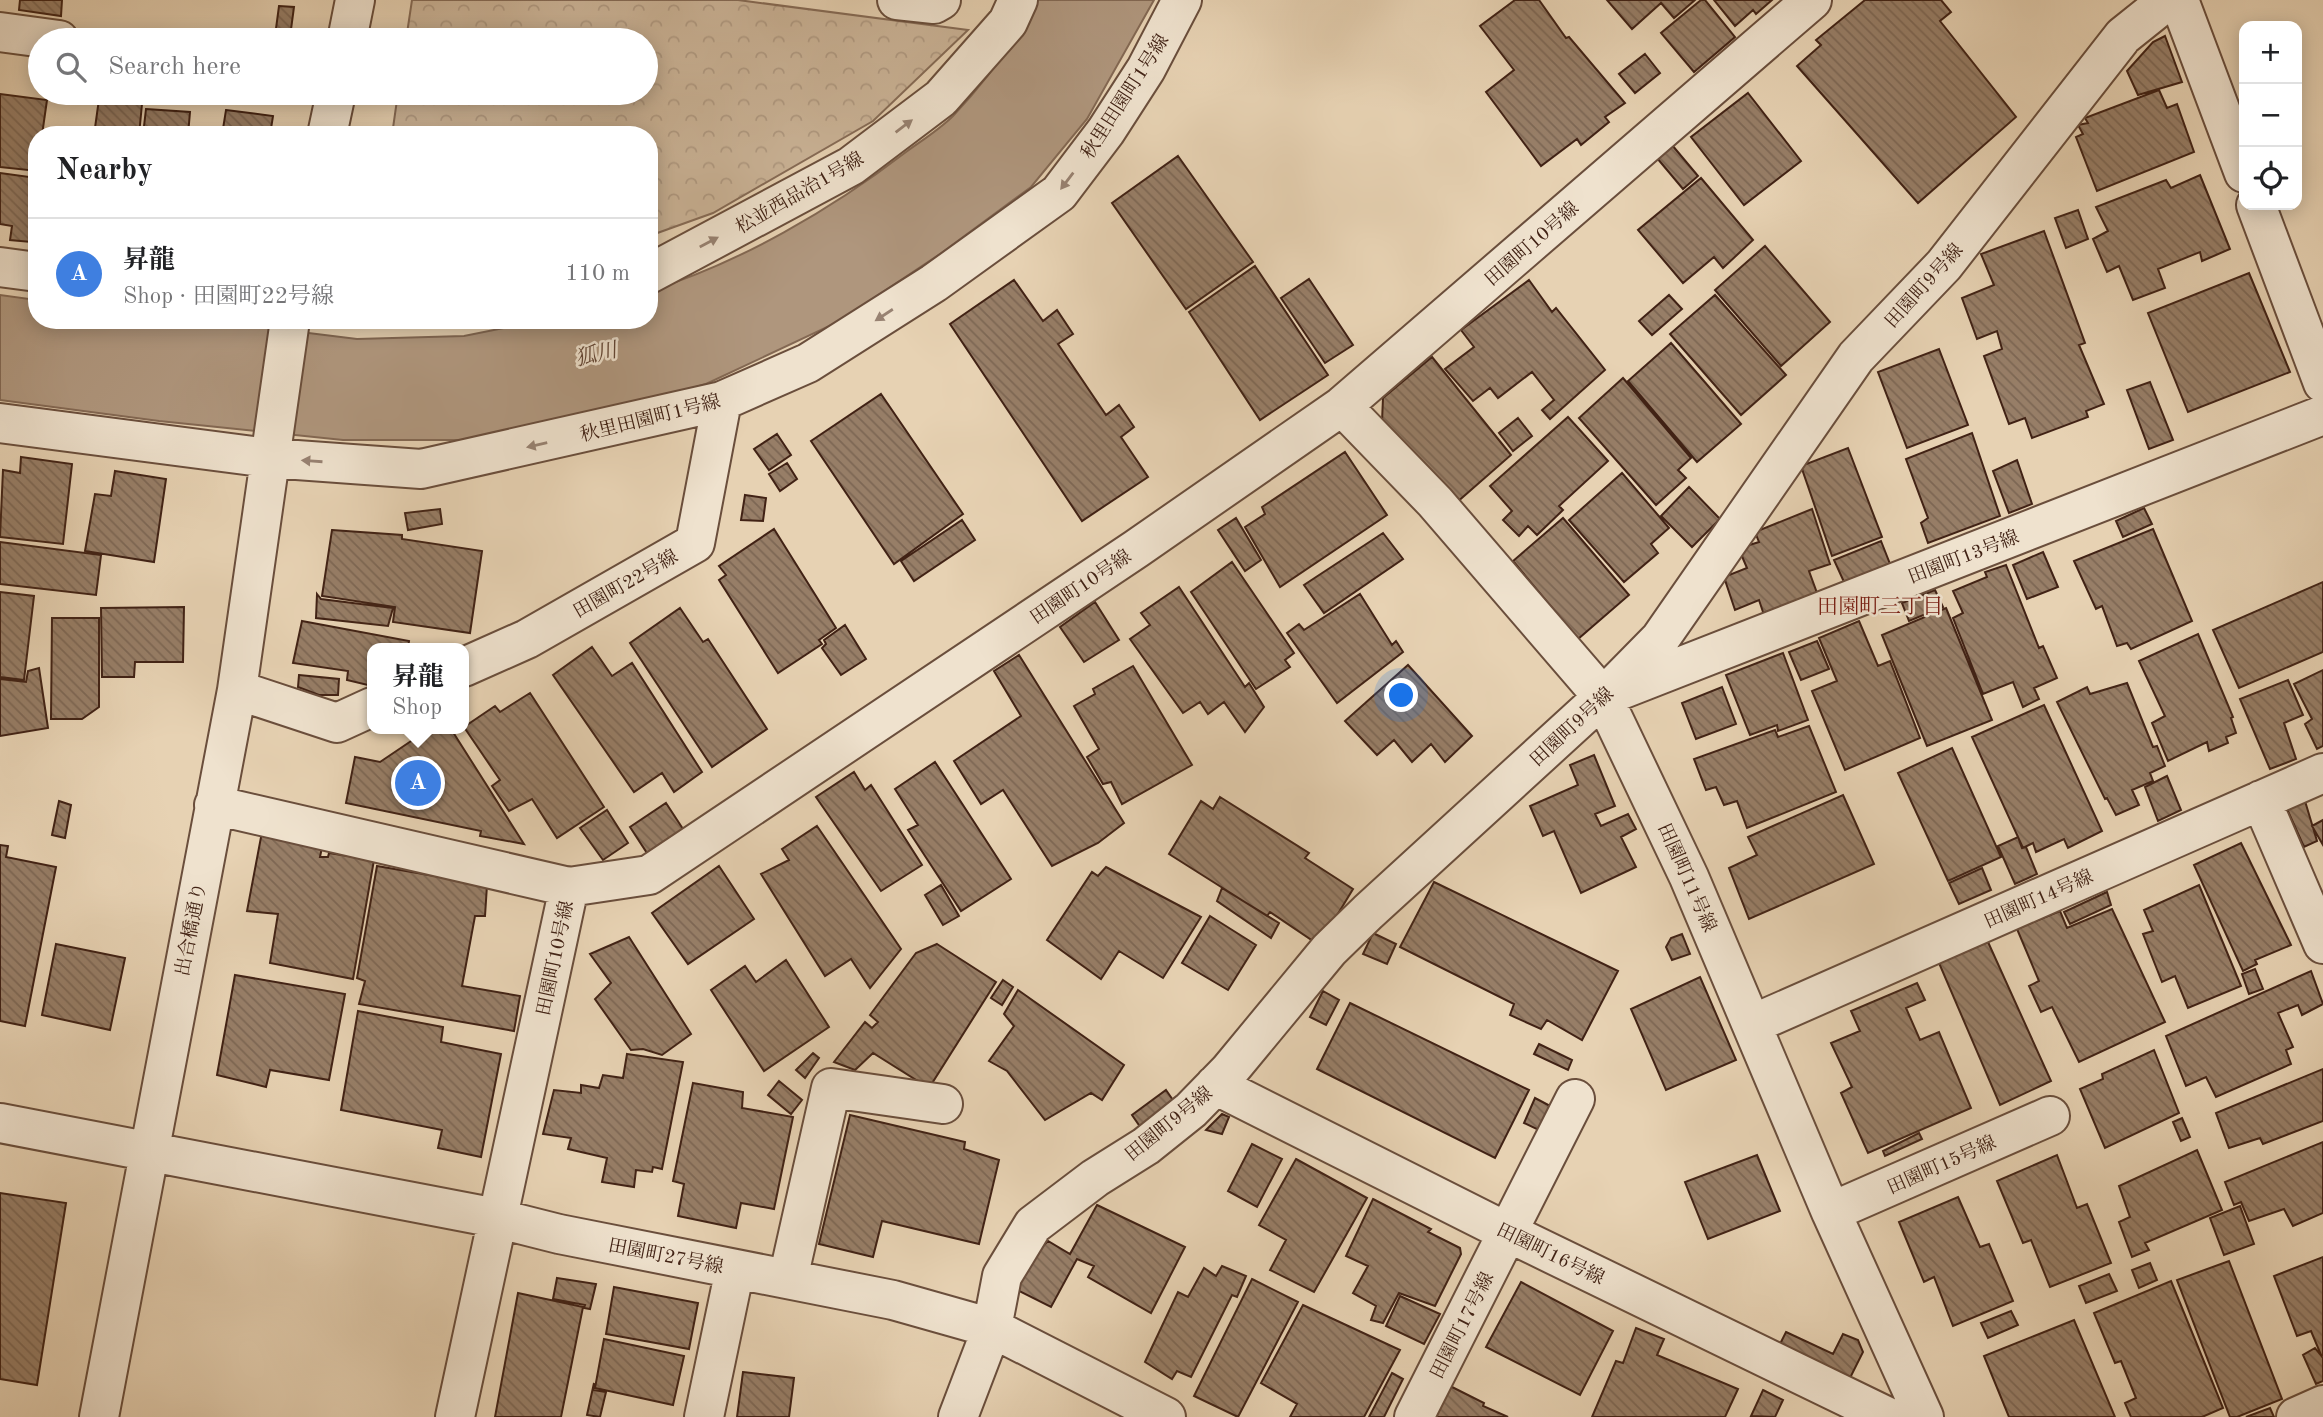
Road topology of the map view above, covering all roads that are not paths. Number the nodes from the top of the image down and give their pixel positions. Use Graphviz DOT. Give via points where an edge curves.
graph roads {
  1 [pos="355,0"];
  2 [pos="897,0"];
  3 [pos="940,0"];
  4 [pos="1018,0"];
  5 [pos="1182,0"];
  6 [pos="1812,0"];
  7 [pos="2168,0"];
  8 [pos="2179,0"];
  9 [pos="349,28"];
  10 [pos="0,32"];
  11 [pos="28,36"];
  12 [pos="333,105"];
  13 [pos="329,126"];
  14 [pos="2239,160"];
  15 [pos="2258,210"];
  16 [pos="0,267"];
  17 [pos="658,269"];
  18 [pos="28,271"];
  19 [pos="289,329"];
  20 [pos="2323,383"];
  21 [pos="722,401"];
  22 [pos="1342,407"];
  23 [pos="2323,415"];
  24 [pos="0,423"];
  25 [pos="271,449"];
  26 [pos="469,665"];
  27 [pos="237,690"];
  28 [pos="1603,697"];
  29 [pos="367,710"];
  30 [pos="2323,773"];
  31 [pos="2261,800"];
  32 [pos="214,805"];
  33 [pos="569,887"];
  34 [pos="2323,944"];
  35 [pos="1753,1024"];
  36 [pos="1215,1085"];
  37 [pos="1575,1099"];
  38 [pos="943,1104"];
  39 [pos="2050,1116"];
  40 [pos="0,1123"];
  41 [pos="147,1151"];
  42 [pos="1832,1212"];
  43 [pos="496,1218"];
  44 [pos="1507,1232"];
  45 [pos="736,1269"];
  46 [pos="788,1279"];
  47 [pos="992,1328"];
  48 [pos="2323,1405"];
  49 [pos="99,1417"];
  50 [pos="456,1417"];
  51 [pos="704,1417"];
  52 [pos="958,1417"];
  53 [pos="1166,1417"];
  54 [pos="1414,1417"];
  55 [pos="1888,1417"];
  56 [pos="1924,1417"];
  57 [pos="2295,1417"];
  1 -- 9 [label="street"];
  2 -- 3 [label="street" via="934,4"];
  17 -- 4 [label="street, 松並西品治1号線, one-way" via="851,166 941,98 1007,22"];
  5 -- 21 [label="street, 秋里田園町1号線, one-way" via="1146,69 1059,192 934,283 808,363"];
  6 -- 22 [label="street, 田園町10号線"];
  7 -- 28 [label="street, 田園町9号線" via="2123,36 1944,265 1856,357 1660,639"];
  8 -- 14 [label="street"];
  10 -- 11 [label="street"];
  12 -- 13 [label="street"];
  15 -- 20 [label="street"];
  16 -- 18 [label="street"];
  19 -- 25 [label="street, 出合橋通り"];
  21 -- 25 [label="street, 秋里田園町1号線, one-way" via="421,469"];
  21 -- 26 [label="street, 田園町22号線" via="695,543 527,639"];
  22 -- 28 [label="street, 田園町11号線" via="1435,502"];
  22 -- 33 [label="street, 田園町10号線" via="649,875"];
  23 -- 28 [label="street, 田園町13号線"];
  24 -- 25 [label="street, 秋里田園町1号線"];
  25 -- 27 [label="street, 出合橋通り"];
  27 -- 29 [label="street" via="337,723"];
  27 -- 32 [label="street, 出合橋通り"];
  28 -- 35 [label="street, 田園町11号線"];
  28 -- 36 [label="street, 田園町9号線" via="1329,950"];
  30 -- 31 [label="street, 田園町14号線"];
  31 -- 34 [label="street"];
  31 -- 35 [label="street, 田園町14号線"];
  32 -- 33 [label="street"];
  32 -- 41 [label="street, 出合橋通り"];
  33 -- 43 [label="street, 田園町10号線"];
  35 -- 42 [label="street, 田園町11号線"];
  36 -- 44 [label="street, 田園町16号線"];
  36 -- 47 [label="street, 田園町9号線" via="1146,1146 1033,1225 1002,1276"];
  37 -- 44 [label="street, 田園町17号線"];
  38 -- 46 [label="street" via="831,1088"];
  39 -- 42 [label="street, 田園町15号線"];
  40 -- 41 [label="street, 田園町27号線"];
  41 -- 43 [label="street, 田園町27号線"];
  41 -- 49 [label="street, 出合橋通り"];
  42 -- 56 [label="street, 田園町11号線"];
  43 -- 45 [label="street, 田園町27号線"];
  43 -- 50 [label="street, 田園町10号線"];
  44 -- 54 [label="street, 田園町17号線"];
  44 -- 55 [label="street, 田園町16号線"];
  45 -- 46 [label="street, 田園町27号線"];
  45 -- 51 [label="street"];
  46 -- 47 [label="street, 田園町27号線" via="893,1300"];
  47 -- 52 [label="street, 田園町9号線"];
  47 -- 53 [label="street, 田園町27号線"];
  48 -- 57 [label="street"];
}
